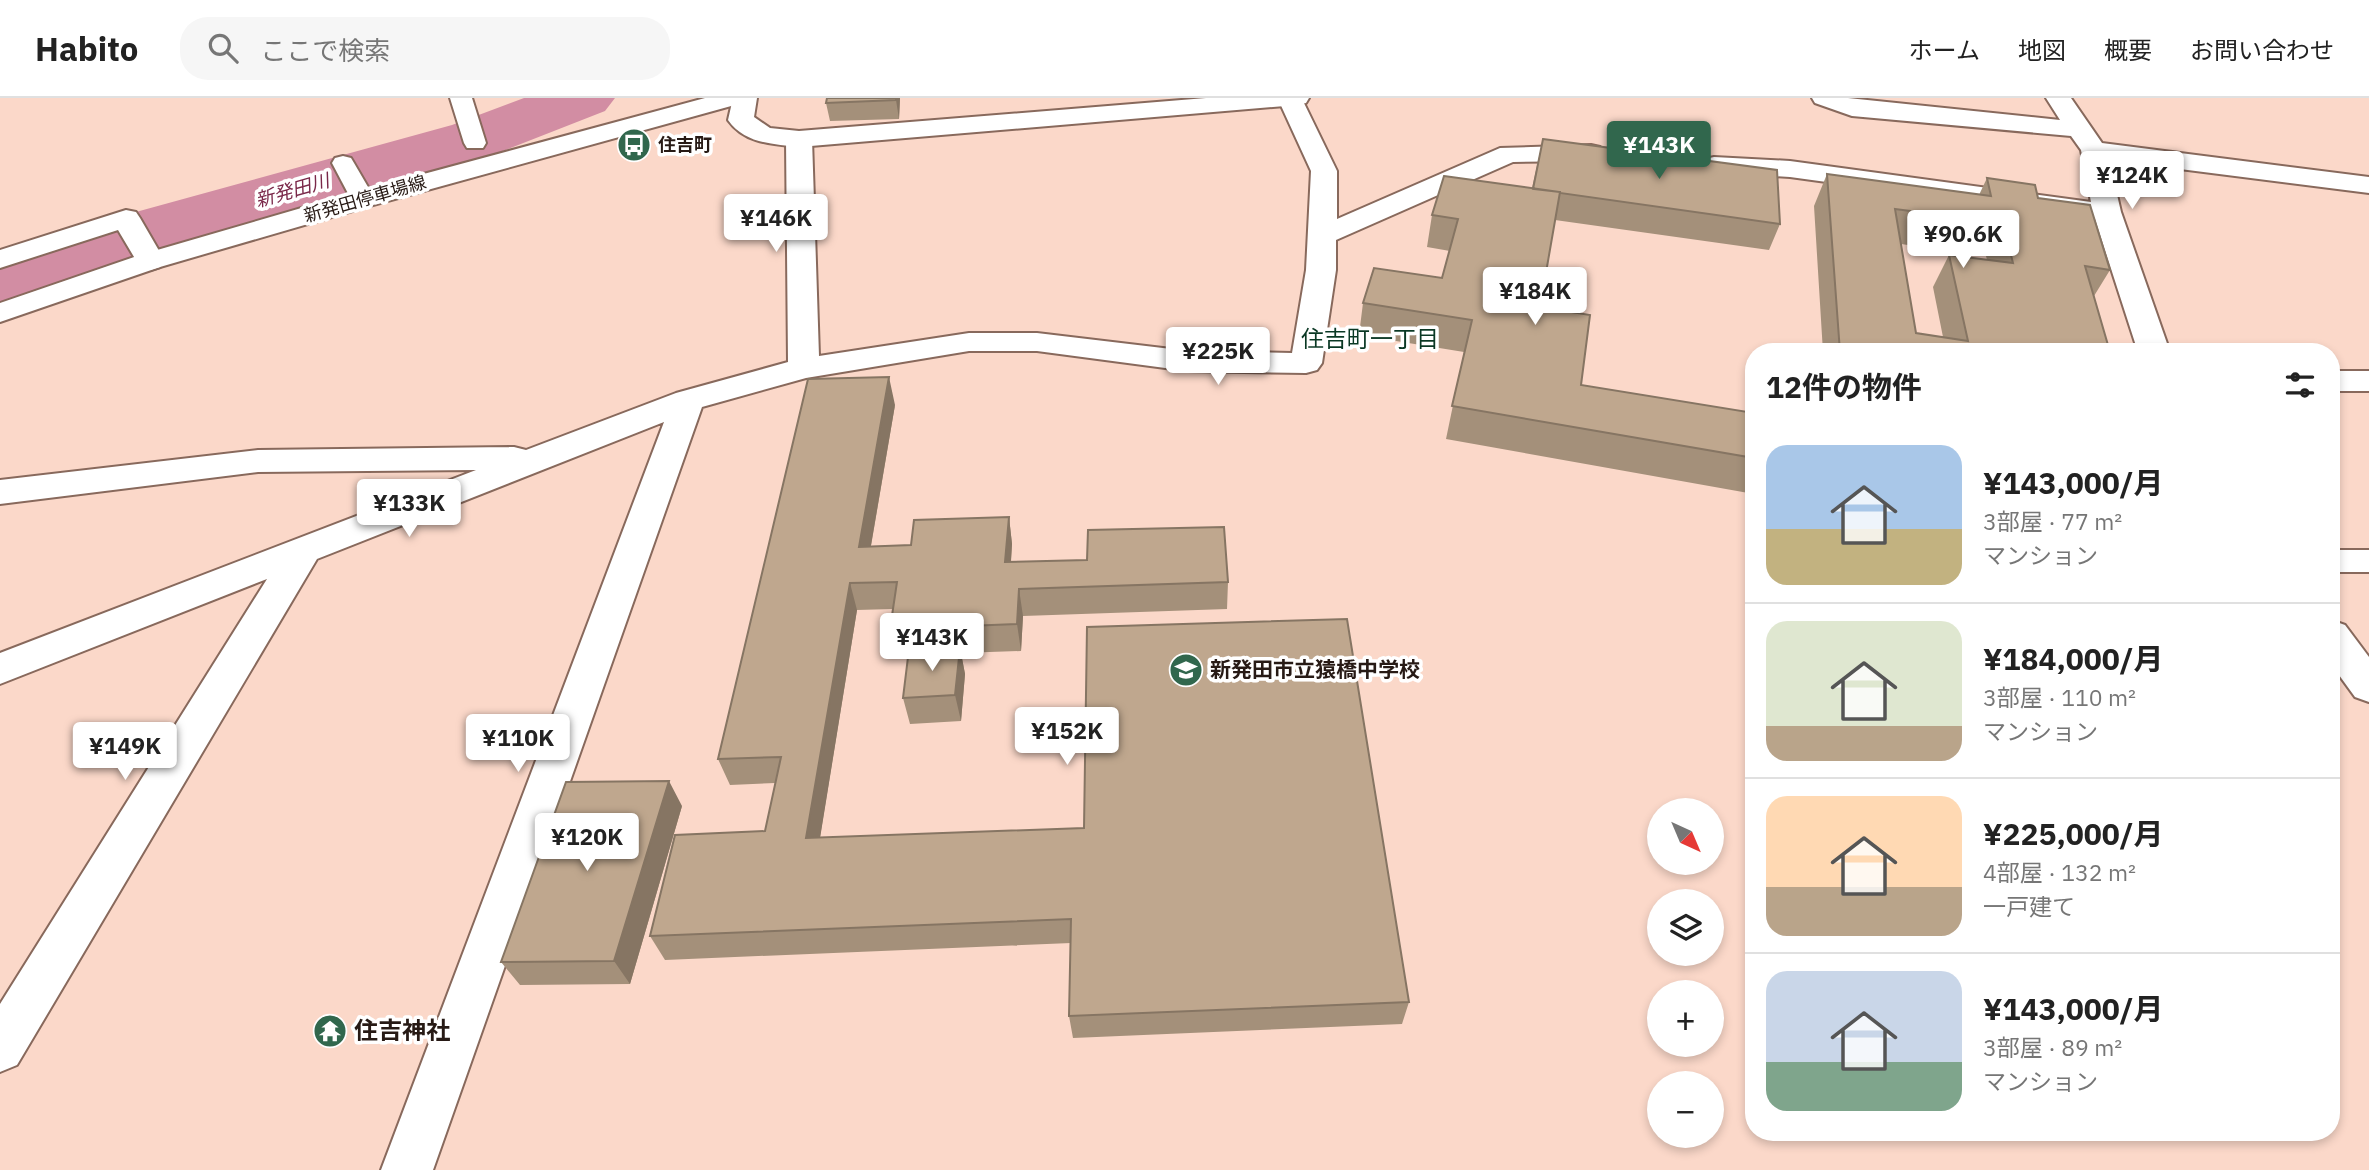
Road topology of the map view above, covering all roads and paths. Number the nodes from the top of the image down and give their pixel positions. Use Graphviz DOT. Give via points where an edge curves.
graph roads {
  1 [pos="461,98"];
  2 [pos="733,98"];
  3 [pos="745,98"];
  4 [pos="1297,98"];
  5 [pos="1824,98"];
  6 [pos="2058,98"];
  7 [pos="1290,99"];
  8 [pos="472,134"];
  9 [pos="799,139"];
  10 [pos="2086,139"];
  11 [pos="1618,155"];
  12 [pos="1686,162"];
  13 [pos="2369,185"];
  14 [pos="2107,212"];
  15 [pos="1323,235"];
  16 [pos="138,242"];
  17 [pos="0,259"];
  18 [pos="0,313"];
  19 [pos="2151,343"];
  20 [pos="804,368"];
  21 [pos="2340,381"];
  22 [pos="2369,381"];
  23 [pos="688,400"];
  24 [pos="538,458"];
  25 [pos="0,492"];
  26 [pos="304,550"];
  27 [pos="2340,561"];
  28 [pos="2369,561"];
  29 [pos="2340,647"];
  30 [pos="0,669"];
  31 [pos="2369,686"];
  32 [pos="0,1048"];
  33 [pos="407,1170"];
  1 -- 8 [label="lane"];
  2 -- 16 [label="street, 新発田停車場線" via="353,180"];
  3 -- 9 [label="street" via="741,120 763,135"];
  4 -- 7 [label="street"];
  5 -- 10 [label="street" via="1852,108"];
  6 -- 10 [label="street"];
  7 -- 9 [label="street"];
  7 -- 15 [label="street" via="1324,171"];
  9 -- 20 [label="street"];
  10 -- 13 [label="street"];
  10 -- 14 [label="street"];
  11 -- 15 [label="street" via="1509,153"];
  12 -- 14 [label="street" via="1790,169"];
  14 -- 19 [label="street"];
  15 -- 20 [label="street" via="1306,363 1188,361 1037,342 969,342"];
  16 -- 17 [label="street" via="126,218"];
  16 -- 18 [label="street, 新発田停車場線"];
  20 -- 23 [label="street"];
  21 -- 22 [label="street"];
  23 -- 24 [label="street"];
  23 -- 33 [label="street"];
  24 -- 25 [label="street" via="258,461"];
  24 -- 26 [label="street"];
  26 -- 30 [label="street"];
  26 -- 32 [label="street"];
  27 -- 28 [label="lane"];
  29 -- 31 [label="street"];
}
